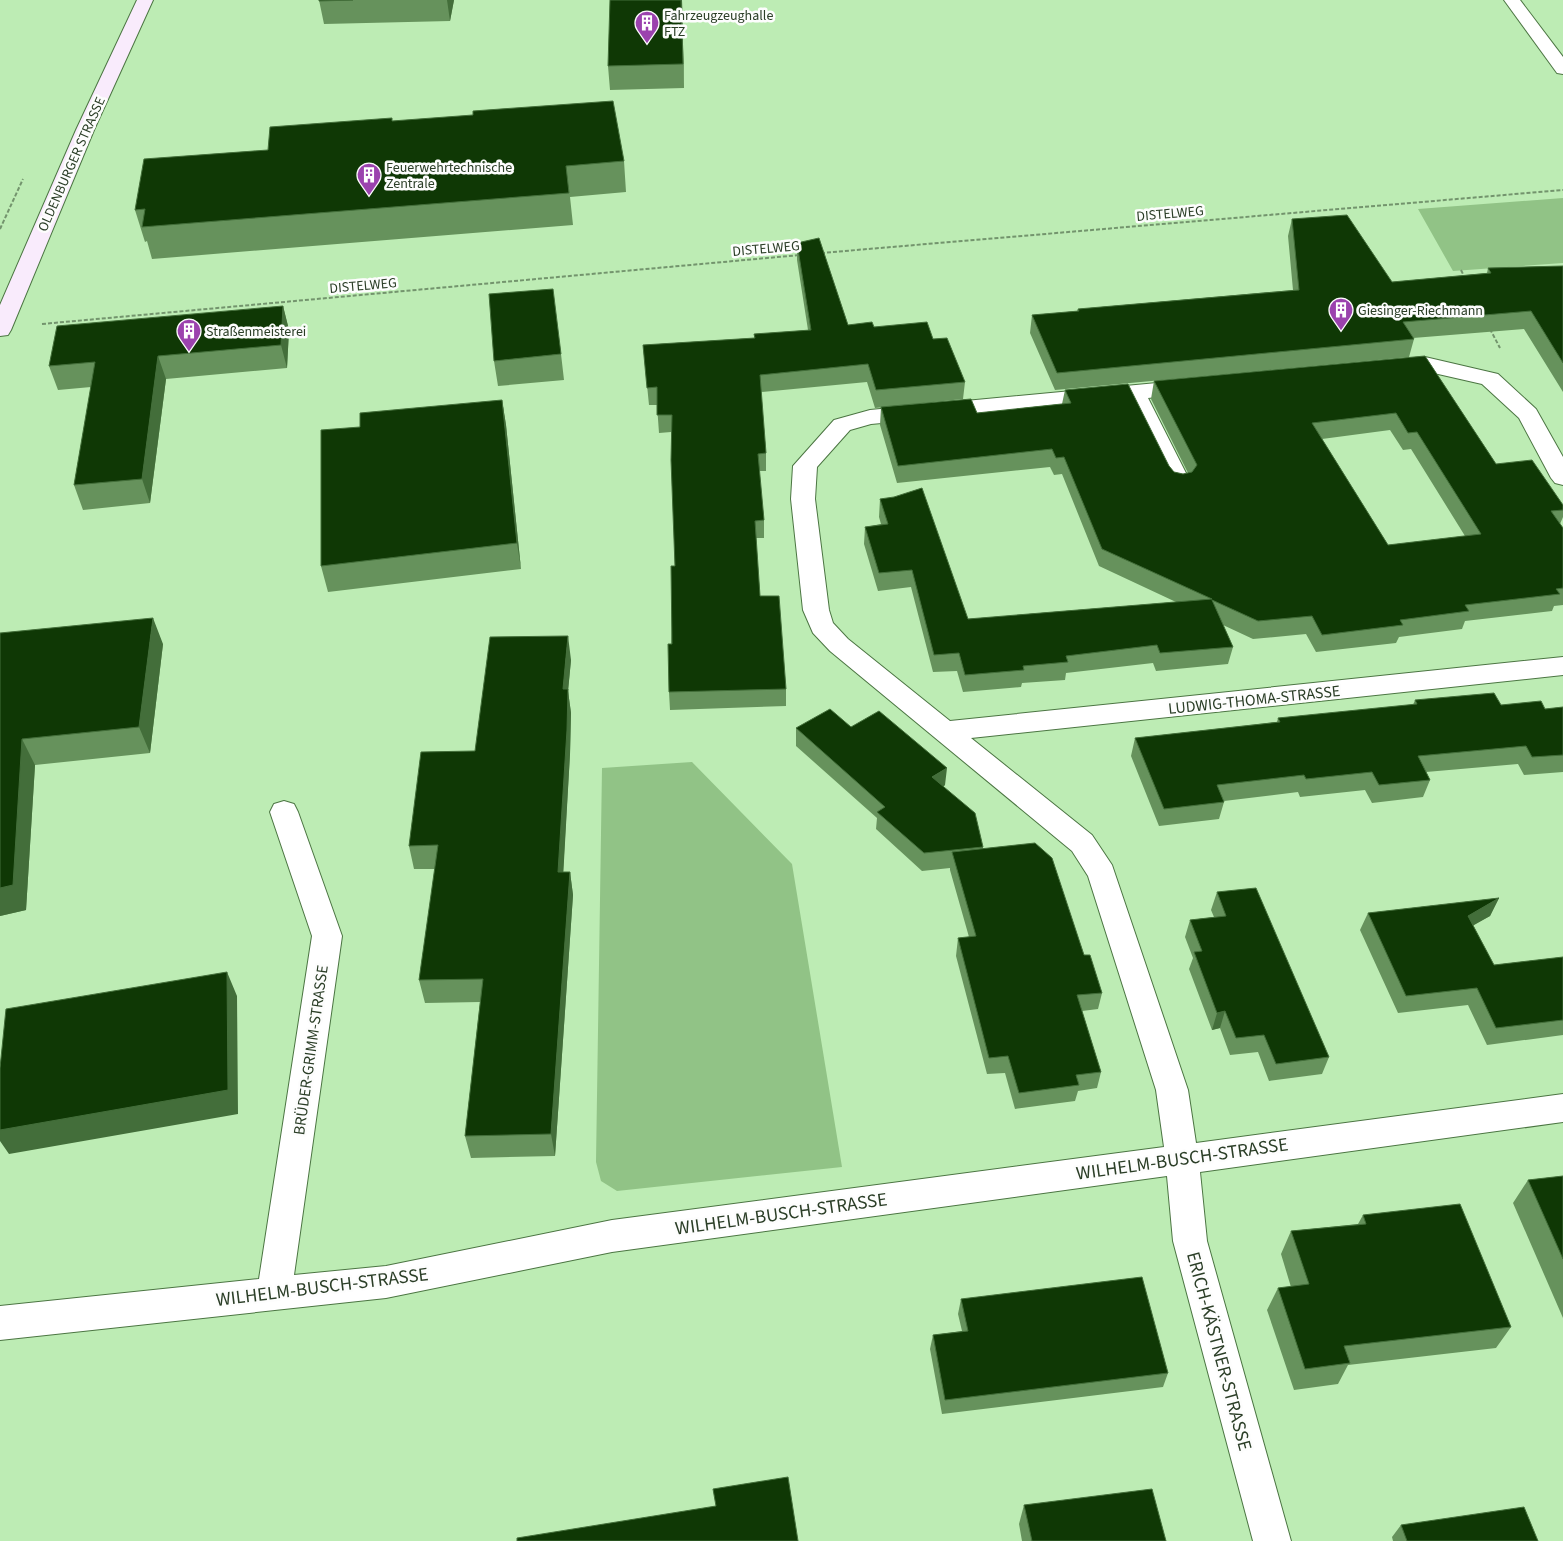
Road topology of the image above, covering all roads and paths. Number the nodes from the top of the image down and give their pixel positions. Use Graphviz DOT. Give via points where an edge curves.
graph roads {
  1 [pos="145,0"];
  2 [pos="1512,0"];
  3 [pos="1563,69"];
  4 [pos="1563,190"];
  5 [pos="819,253"];
  6 [pos="809,254"];
  7 [pos="1461,270"];
  8 [pos="1465,279"];
  9 [pos="1488,323"];
  10 [pos="0,328"];
  11 [pos="1376,369"];
  12 [pos="1490,379"];
  13 [pos="1212,384"];
  14 [pos="1134,392"];
  15 [pos="1563,478"];
  16 [pos="1179,483"];
  17 [pos="1563,666"];
  18 [pos="945,731"];
  19 [pos="284,812"];
  20 [pos="1563,1108"];
  21 [pos="1182,1158"];
  22 [pos="274,1293"];
  23 [pos="0,1323"];
  24 [pos="1272,1541"];
  1 -- 10 [label="main road, OLDENBURGER STRASSE"];
  2 -- 3 [label="street"];
  4 -- 5 [label="path, DISTELWEG"];
  6 -- 10 [label="path, DISTELWEG"];
  7 -- 8 [label="path"];
  9 -- 12 [label="path" via="1501,350"];
  11 -- 12 [label="street" via="1425,364"];
  12 -- 15 [label="street" via="1528,414"];
  13 -- 14 [label="street"];
  14 -- 16 [label="street"];
  14 -- 18 [label="street" via="870,417 842,425 805,466 803,499 816,610 822,627 838,645"];
  17 -- 18 [label="street, LUDWIG-THOMA-STRASSE"];
  18 -- 21 [label="street" via="1082,843 1102,873 1172,1090"];
  19 -- 22 [label="street, BRÜDER-GRIMM-STRASSE" via="327,936"];
  20 -- 21 [label="street, WILHELM-BUSCH-STRASSE"];
  21 -- 22 [label="street, WILHELM-BUSCH-STRASSE" via="612,1236 386,1282"];
  21 -- 24 [label="street, ERICH-KÄSTNER-STRASSE" via="1190,1241"];
  22 -- 23 [label="street, WILHELM-BUSCH-STRASSE"];
}
